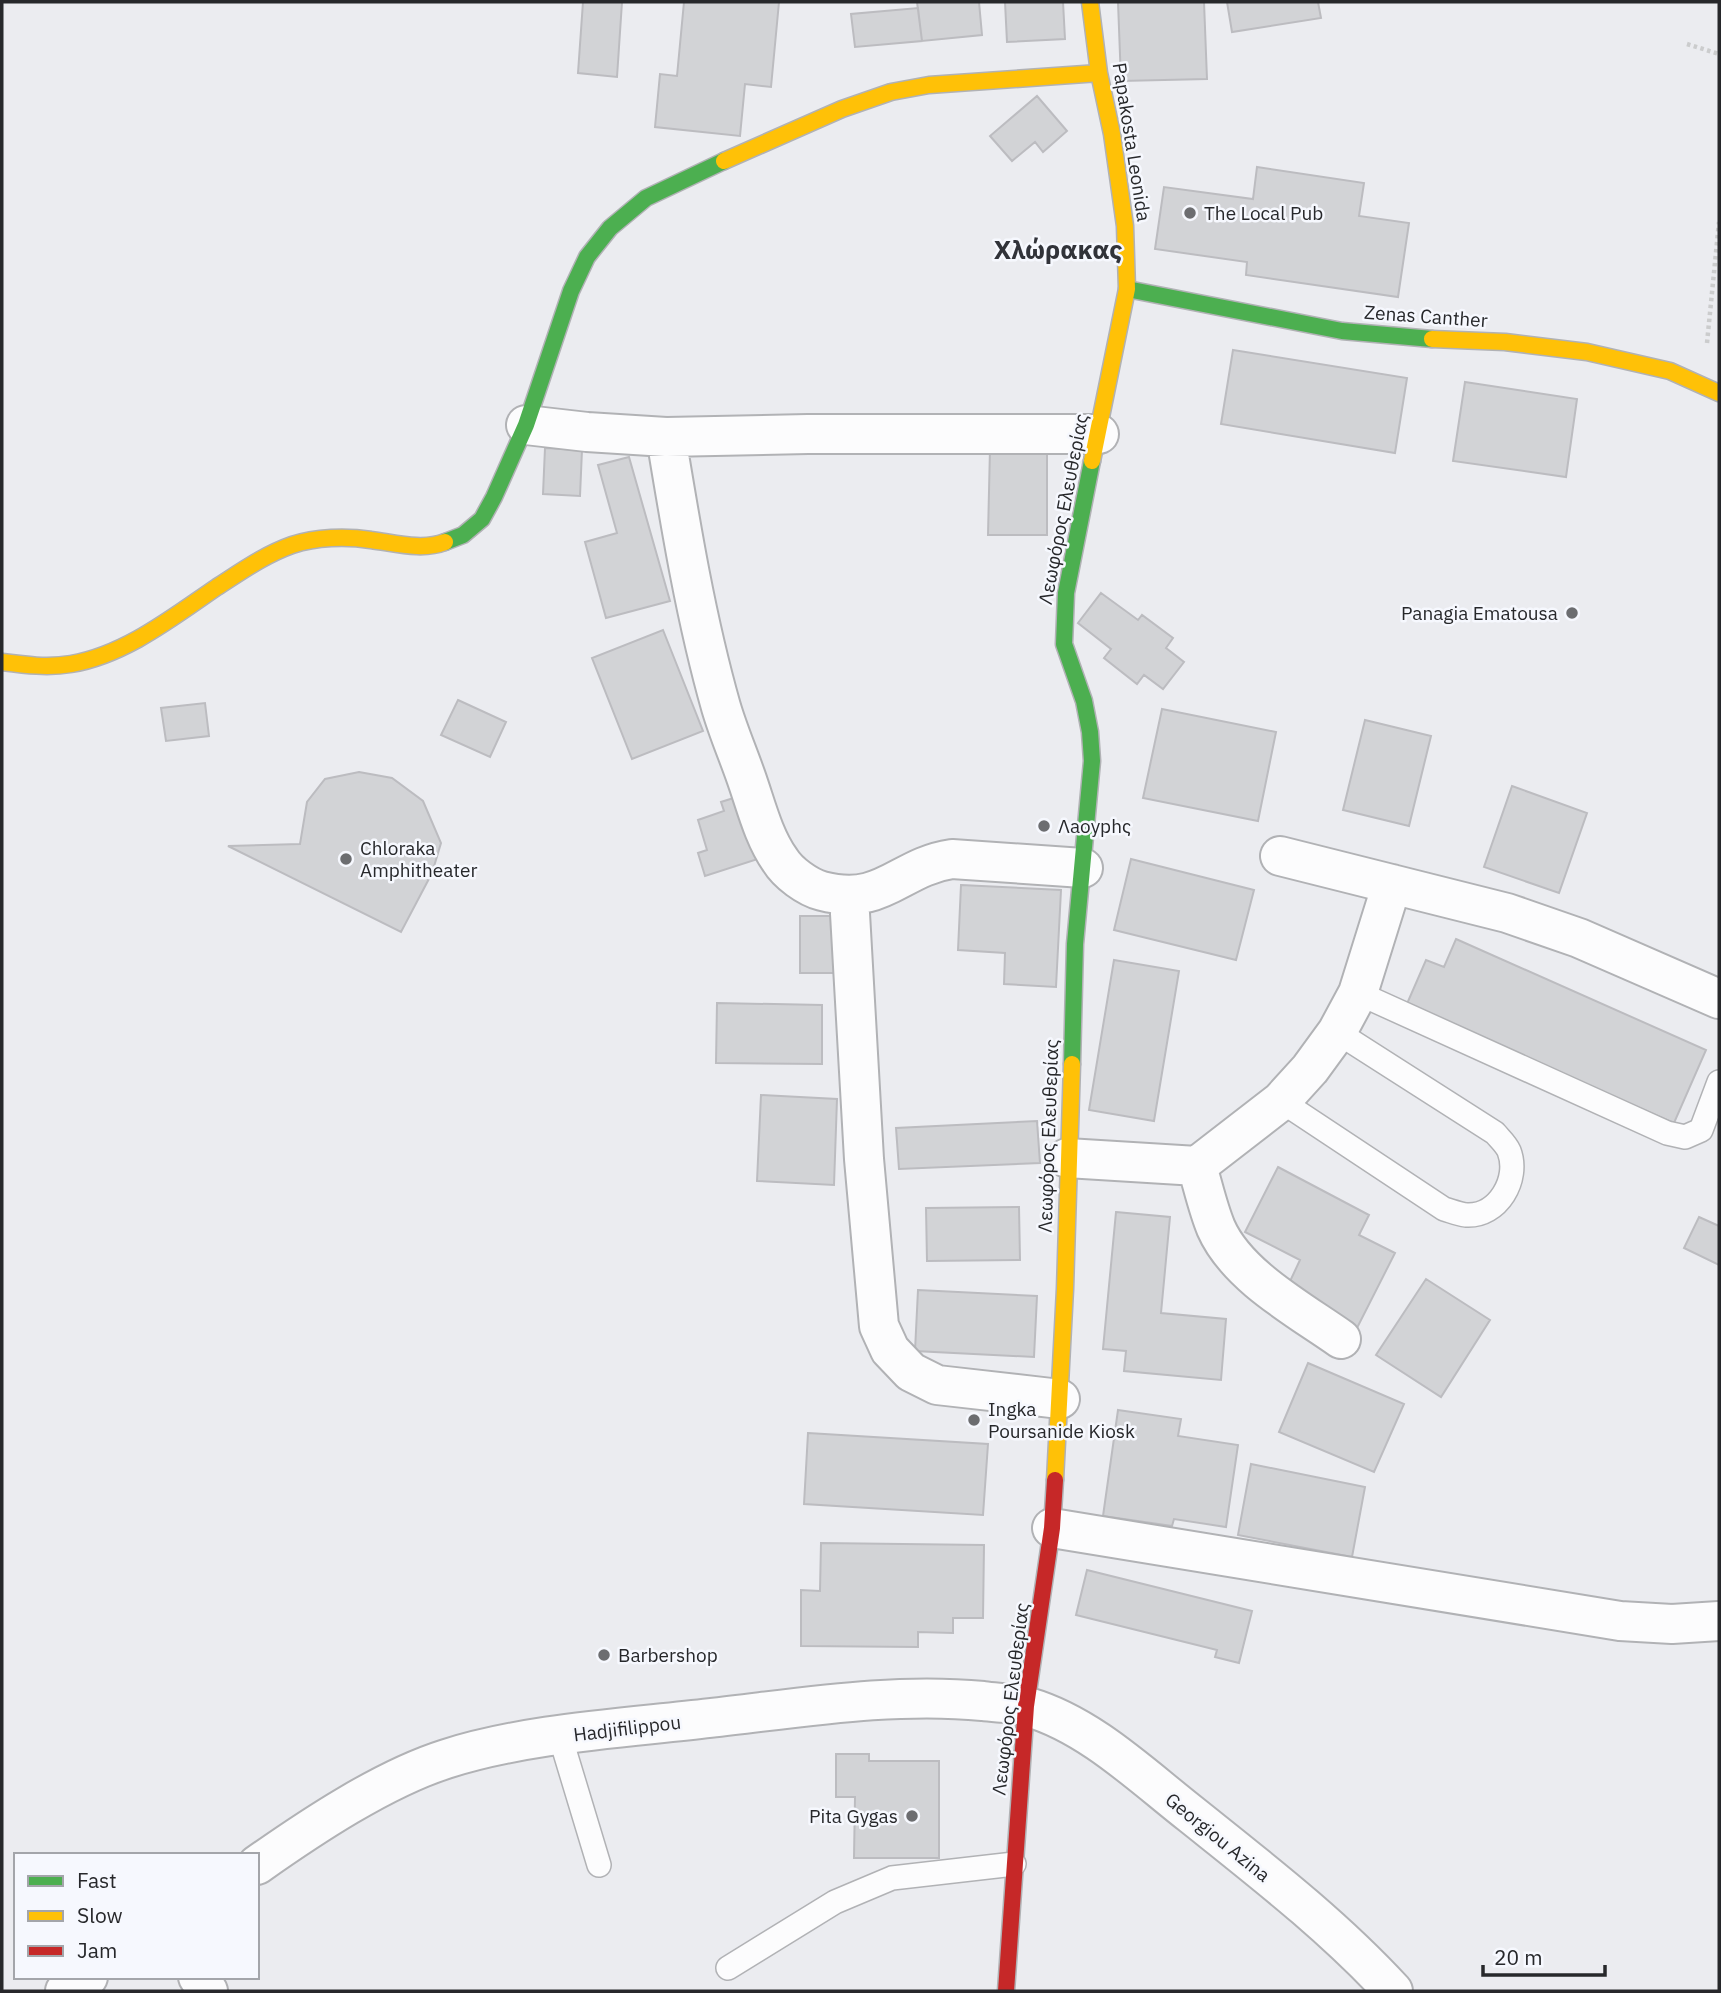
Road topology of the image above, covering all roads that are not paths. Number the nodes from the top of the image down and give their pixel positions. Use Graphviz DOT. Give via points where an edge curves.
graph roads {
  1 [pos="1090,2"];
  2 [pos="1099,73"];
  3 [pos="1127,289"];
  4 [pos="1719,393"];
  5 [pos="526,425"];
  6 [pos="1099,434"];
  7 [pos="666,437"];
  8 [pos="2,662"];
  9 [pos="1280,856"];
  10 [pos="1083,867"];
  11 [pos="1392,884"];
  12 [pos="849,896"];
  13 [pos="1357,993"];
  14 [pos="1719,999"];
  15 [pos="1338,1032"];
  16 [pos="1719,1082"];
  17 [pos="1281,1101"];
  18 [pos="1067,1158"];
  19 [pos="1197,1166"];
  20 [pos="1341,1339"];
  21 [pos="1060,1399"];
  22 [pos="1052,1528"];
  23 [pos="1719,1621"];
  24 [pos="1026,1706"];
  25 [pos="560,1736"];
  26 [pos="259,1864"];
  27 [pos="1014,1864"];
  28 [pos="599,1865"];
  29 [pos="728,1968"];
  30 [pos="85,1979"];
  31 [pos="65,1991"];
  32 [pos="1006,1991"];
  33 [pos="1393,1991"];
  1 -- 2 [label="main road, Papakosta Leonida"];
  2 -- 3 [label="main road, Papakosta Leonida" via="1125,226"];
  2 -- 5 [label="main road" via="929,85 891,92 646,198 610,228 587,257"];
  3 -- 4 [label="main road, Zenas Canther" via="1342,331 1587,352 1670,371"];
  3 -- 6 [label="main road, Λεωφόρος Ελευθερίας"];
  5 -- 7 [label="street"];
  5 -- 8 [label="main road" via="482,519 463,535 440,544 412,546 326,538 295,544 263,556 160,626 106,656 71,664"];
  6 -- 7 [label="street"];
  6 -- 10 [label="main road, Λεωφόρος Ελευθερίας" via="1063,622 1064,644 1090,732"];
  7 -- 12 [label="street" via="689,572 721,708 767,836 781,862 801,881 819,891"];
  9 -- 11 [label="street"];
  10 -- 12 [label="street" via="952,859 916,869 882,889"];
  10 -- 18 [label="main road, Λεωφόρος Ελευθερίας" via="1075,944"];
  11 -- 13 [label="street"];
  11 -- 14 [label="street" via="1507,912"];
  12 -- 21 [label="street" via="879,1326 891,1350 911,1372 937,1385"];
  13 -- 15 [label="street"];
  13 -- 16 [label="lane" via="1667,1133 1685,1137 1701,1130"];
  15 -- 17 [label="street"];
  15 -- 17 [label="lane" via="1495,1133 1508,1149 1512,1170 1508,1188 1498,1202 1466,1215 1444,1209"];
  17 -- 19 [label="street"];
  18 -- 19 [label="street"];
  18 -- 21 [label="main road, Λεωφόρος Ελευθερίας"];
  19 -- 20 [label="street" via="1217,1229 1231,1253 1256,1278"];
  21 -- 22 [label="main road, Λεωφόρος Ελευθερίας"];
  22 -- 23 [label="street" via="1620,1620"];
  22 -- 24 [label="main road, Λεωφόρος Ελευθερίας"];
  24 -- 25 [label="street, Hadjifilippou" via="962,1699 832,1704"];
  24 -- 27 [label="main road, Λεωφόρος Ελευθερίας"];
  24 -- 33 [label="street, Georgiou Azina" via="1062,1721 1131,1767 1313,1913"];
  25 -- 26 [label="street, Hadjifilippou" via="484,1748 402,1777 327,1818"];
  25 -- 28 [label="lane"];
  27 -- 29 [label="lane" via="892,1878 835,1902"];
  27 -- 32 [label="main road, Λεωφόρος Ελευθερίας"];
  30 -- 31 [label="street"];
}
